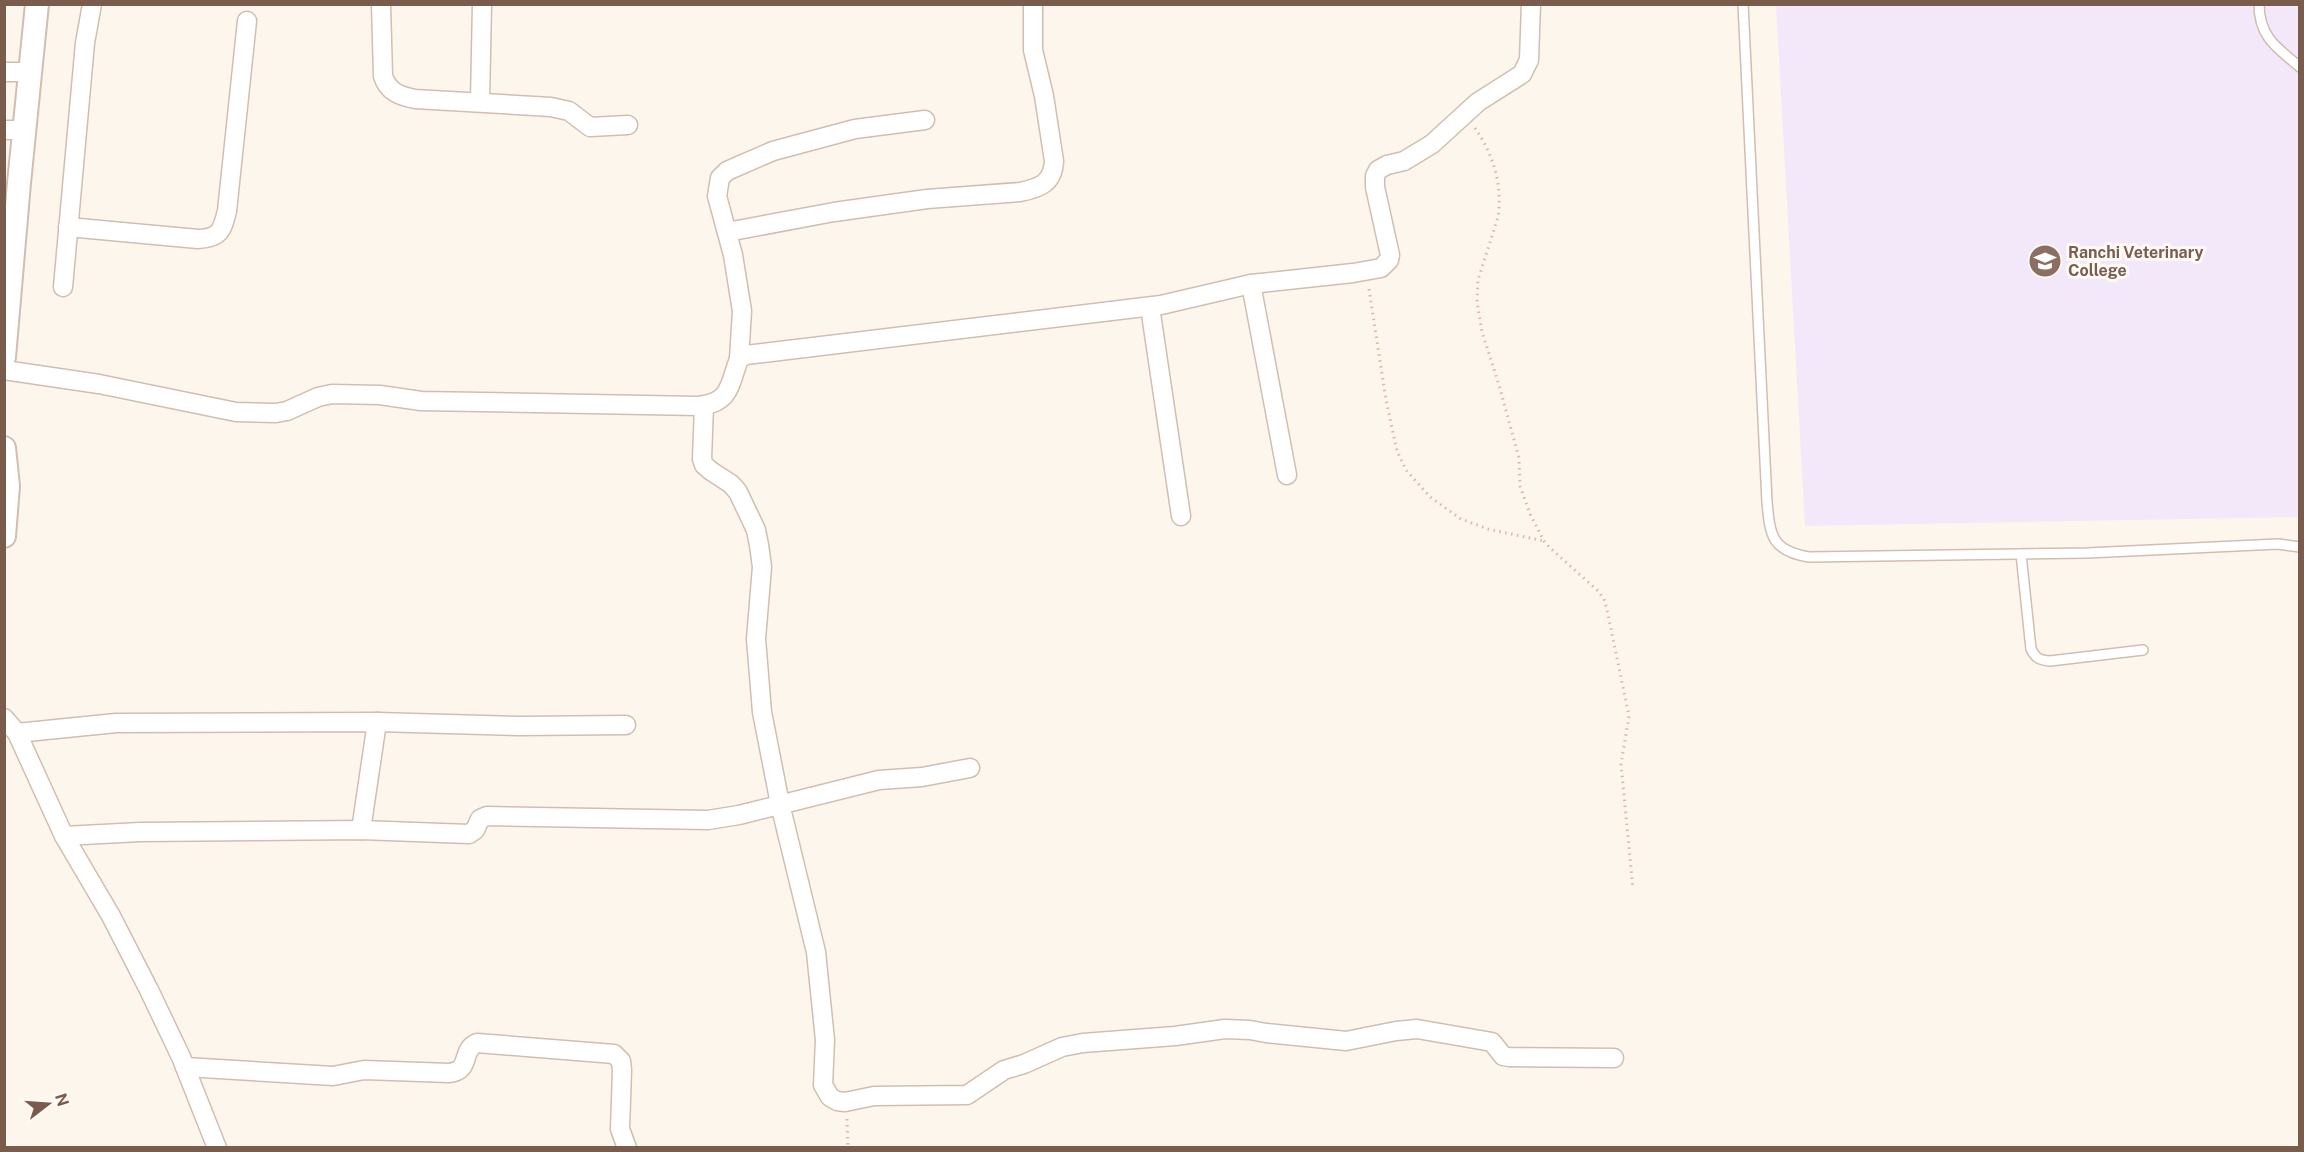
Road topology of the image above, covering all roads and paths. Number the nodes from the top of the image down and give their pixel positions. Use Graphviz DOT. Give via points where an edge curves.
graph roads {
  1 [pos="38,4"];
  2 [pos="92,4"];
  3 [pos="381,4"];
  4 [pos="482,4"];
  5 [pos="1033,4"];
  6 [pos="1531,4"];
  7 [pos="1743,4"];
  8 [pos="2259,4"];
  9 [pos="247,21"];
  10 [pos="2300,67"];
  11 [pos="4,72"];
  12 [pos="30,72"];
  13 [pos="480,102"];
  14 [pos="1466,114"];
  15 [pos="925,120"];
  16 [pos="628,125"];
  17 [pos="15,130"];
  18 [pos="12,183"];
  19 [pos="68,227"];
  20 [pos="727,232"];
  21 [pos="1366,271"];
  22 [pos="1251,284"];
  23 [pos="63,287"];
  24 [pos="1150,307"];
  25 [pos="6,316"];
  26 [pos="4,357"];
  27 [pos="739,359"];
  28 [pos="4,370"];
  29 [pos="704,406"];
  30 [pos="4,448"];
  31 [pos="1287,475"];
  32 [pos="6,486"];
  33 [pos="1181,516"];
  34 [pos="4,536"];
  35 [pos="1544,541"];
  36 [pos="2300,547"];
  37 [pos="2021,554"];
  38 [pos="2143,650"];
  39 [pos="4,718"];
  40 [pos="377,722"];
  41 [pos="626,725"];
  42 [pos="17,734"];
  43 [pos="970,768"];
  44 [pos="780,804"];
  45 [pos="361,830"];
  46 [pos="64,836"];
  47 [pos="1633,889"];
  48 [pos="1614,1058"];
  49 [pos="185,1067"];
  50 [pos="845,1102"];
  51 [pos="218,1148"];
  52 [pos="627,1148"];
  53 [pos="848,1148"];
  1 -- 12 [label="street"];
  2 -- 19 [label="street"];
  3 -- 13 [label="street" via="383,76 392,91 415,99"];
  4 -- 13 [label="street"];
  5 -- 20 [label="street" via="1033,50 1054,161 1054,171 1046,182 1020,192 927,199"];
  6 -- 14 [label="street" via="1527,67"];
  7 -- 37 [label="lane" via="1766,492 1774,539 1784,551 1809,557"];
  8 -- 10 [label="lane" via="2261,26 2269,41"];
  9 -- 19 [label="street" via="227,211 217,235 198,239"];
  11 -- 12 [label="street"];
  12 -- 17 [label="street"];
  13 -- 16 [label="street" via="552,107 569,111 590,127"];
  14 -- 21 [label="street" via="1432,144 1378,170 1375,187 1390,255 1385,265"];
  14 -- 35 [label="path" via="1490,151 1500,206 1477,287 1479,322 1519,458 1520,486"];
  15 -- 20 [label="street" via="855,129 773,151 727,171 720,178 717,196"];
  17 -- 18 [label="street"];
  18 -- 25 [label="street"];
  19 -- 23 [label="street"];
  20 -- 27 [label="street" via="742,311"];
  21 -- 22 [label="street"];
  21 -- 35 [label="path" via="1386,400 1397,451 1406,470 1430,497 1461,519"];
  22 -- 24 [label="street"];
  22 -- 31 [label="street"];
  24 -- 27 [label="street" via="746,355"];
  24 -- 33 [label="street"];
  25 -- 26 [label="street"];
  27 -- 29 [label="street" via="726,395 717,403"];
  28 -- 29 [label="street" via="99,384 236,412 287,411 318,396 332,394 421,401"];
  29 -- 44 [label="street" via="704,465 738,492 759,545 759,682"];
  30 -- 32 [label="street"];
  32 -- 34 [label="street"];
  35 -- 47 [label="path" via="1597,590 1607,610 1629,717 1622,764"];
  36 -- 37 [label="lane" via="2278,544"];
  37 -- 38 [label="lane" via="2034,657 2050,661"];
  39 -- 42 [label="street"];
  40 -- 41 [label="street"];
  40 -- 42 [label="street" via="116,723"];
  40 -- 45 [label="street"];
  42 -- 46 [label="street"];
  43 -- 44 [label="street" via="879,780"];
  44 -- 45 [label="street" via="708,820 487,816 480,819 470,834"];
  44 -- 50 [label="street" via="817,960 825,1040 823,1085 830,1097"];
  45 -- 46 [label="street"];
  46 -- 49 [label="street" via="116,926"];
  48 -- 50 [label="street" via="1509,1057 1503,1056 1491,1042 1417,1029 1346,1041 1225,1029 1062,1047 1004,1070 967,1095 874,1096"];
  49 -- 51 [label="street"];
  49 -- 52 [label="street" via="333,1076 364,1070 449,1073 459,1071 468,1050 477,1043 614,1054 621,1061 621,1129"];
  50 -- 53 [label="path"];
}
